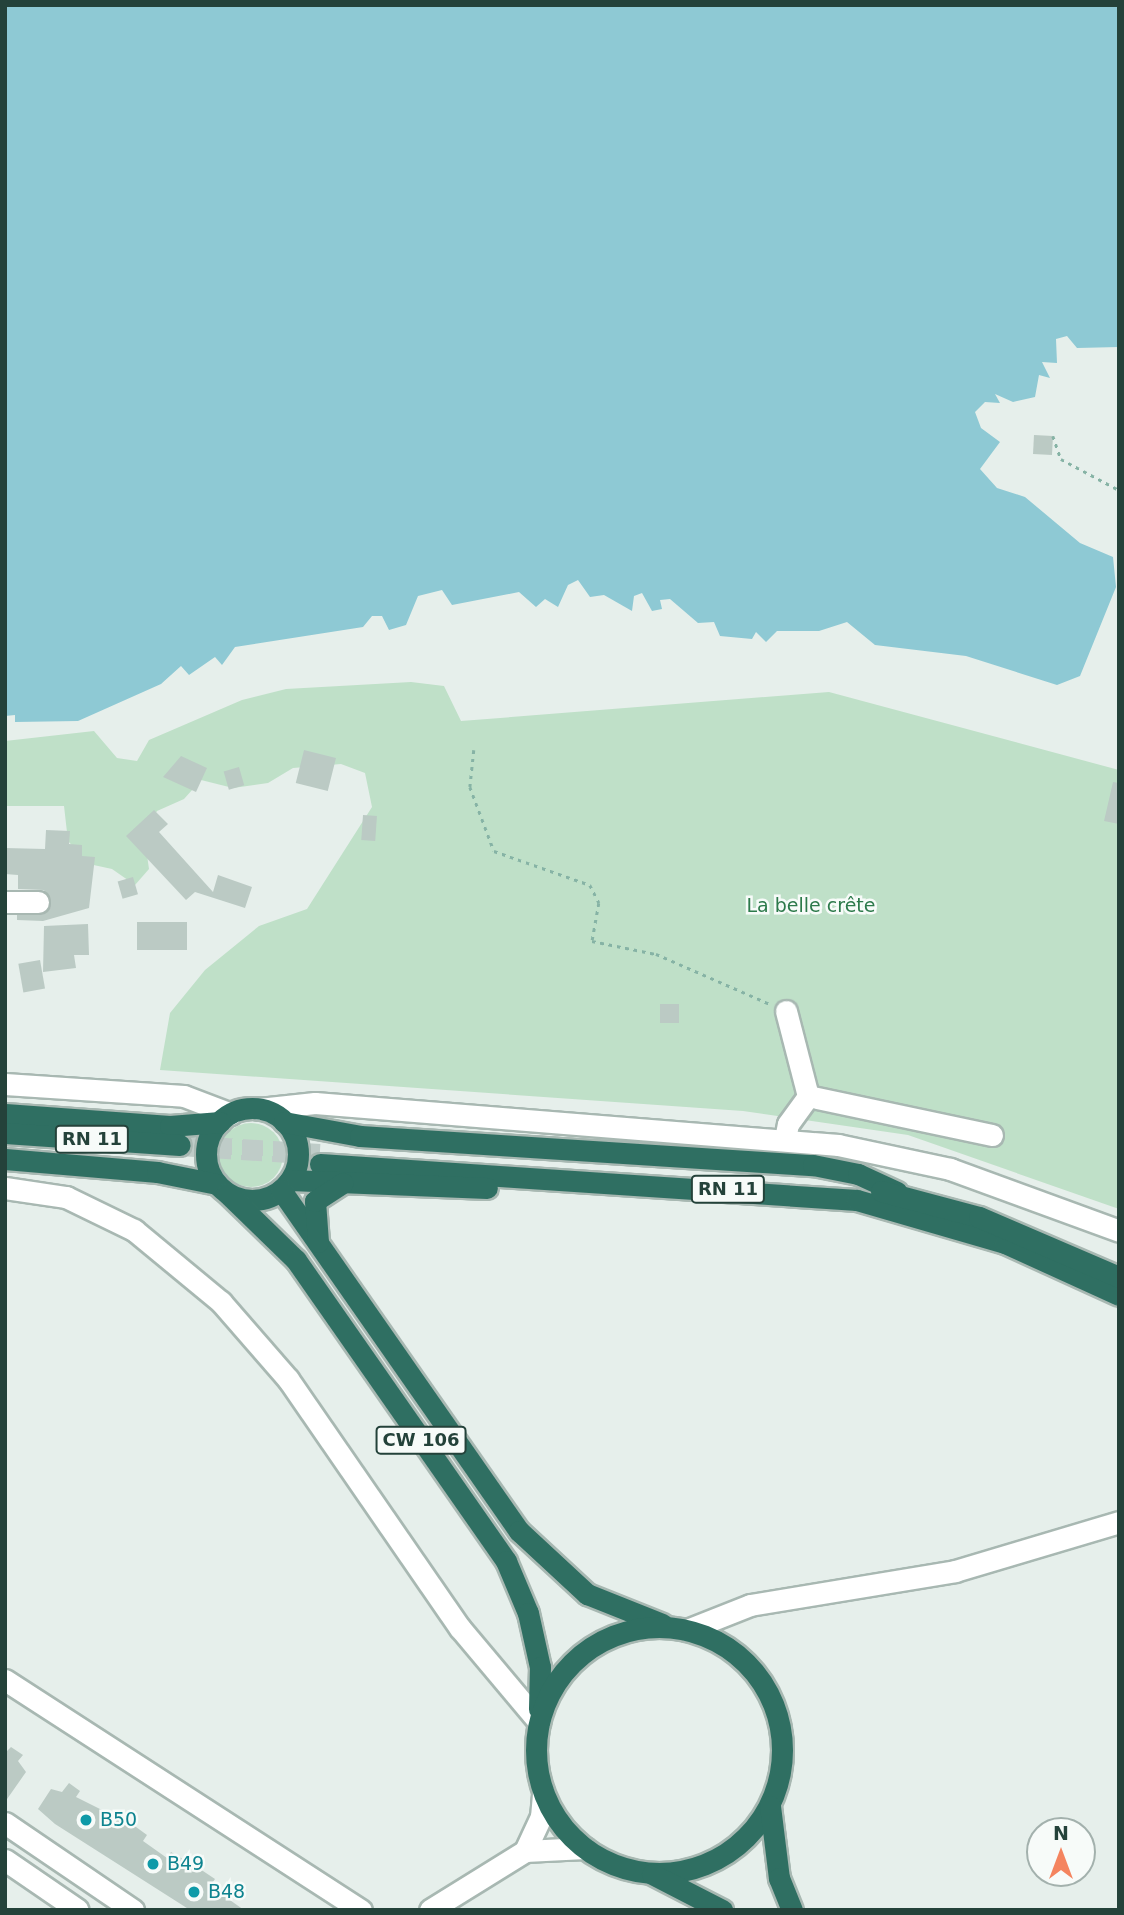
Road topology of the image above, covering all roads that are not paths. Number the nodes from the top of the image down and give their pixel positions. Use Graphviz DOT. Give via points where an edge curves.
graph roads {
  1 [pos="5,902"];
  2 [pos="38,902"];
  3 [pos="786,1011"];
  4 [pos="5,1084"];
  5 [pos="807,1096"];
  6 [pos="259,1110"];
  7 [pos="5,1114"];
  8 [pos="225,1118"];
  9 [pos="284,1122"];
  10 [pos="5,1133"];
  11 [pos="992,1135"];
  12 [pos="785,1139"];
  13 [pos="5,1143"];
  14 [pos="5,1159"];
  15 [pos="320,1159"];
  16 [pos="347,1182"];
  17 [pos="285,1185"];
  18 [pos="5,1188"];
  19 [pos="222,1189"];
  20 [pos="894,1200"];
  21 [pos="1119,1231"];
  22 [pos="325,1260"];
  23 [pos="1119,1277"];
  24 [pos="1119,1295"];
  25 [pos="1119,1522"];
  26 [pos="679,1628"];
  27 [pos="5,1679"];
  28 [pos="539,1723"];
  29 [pos="542,1792"];
  30 [pos="770,1806"];
  31 [pos="5,1823"];
  32 [pos="585,1848"];
  33 [pos="525,1851"];
  34 [pos="5,1860"];
  35 [pos="650,1873"];
  36 [pos="78,1910"];
  37 [pos="133,1910"];
  38 [pos="361,1910"];
  39 [pos="430,1910"];
  40 [pos="722,1910"];
  41 [pos="792,1910"];
  1 -- 2 [label="street"];
  3 -- 5 [label="street"];
  4 -- 8 [label="street" via="184,1096"];
  5 -- 11 [label="street"];
  5 -- 12 [label="street" via="788,1124"];
  6 -- 8 [label="highway"];
  6 -- 9 [label="highway"];
  6 -- 12 [label="street" via="315,1103"];
  7 -- 8 [label="highway" via="170,1126"];
  8 -- 19 [label="highway" via="207,1146"];
  9 -- 17 [label="highway" via="298,1150"];
  9 -- 20 [label="highway" via="360,1136 813,1165 858,1174"];
  10 -- 13 [label="highway, RN 11" via="179,1150"];
  12 -- 21 [label="street" via="950,1169"];
  14 -- 19 [label="highway" via="157,1172"];
  15 -- 20 [label="highway, RN 11"];
  16 -- 17 [label="highway"];
  16 -- 20 [label="highway" via="849,1212"];
  16 -- 22 [label="highway" via="319,1195 313,1208"];
  17 -- 19 [label="highway" via="254,1200"];
  17 -- 22 [label="highway, CW 106"];
  18 -- 28 [label="street" via="66,1198 134,1230 221,1302 288,1379 460,1628"];
  19 -- 28 [label="highway, CW 106" via="296,1260 506,1562 528,1613 540,1667"];
  20 -- 23 [label="highway, RN 11" via="1047,1242"];
  20 -- 24 [label="highway, RN 11" via="1005,1243"];
  22 -- 26 [label="highway, CW 106" via="519,1531 554,1569 604,1602"];
  25 -- 26 [label="street" via="956,1571 750,1605"];
  26 -- 28 [label="highway" via="635,1629 602,1641 559,1680"];
  26 -- 30 [label="highway" via="722,1643 751,1667 772,1698 782,1746"];
  27 -- 38 [label="street"];
  28 -- 29 [label="highway"];
  29 -- 32 [label="highway"];
  29 -- 33 [label="street" via="541,1817"];
  30 -- 35 [label="highway" via="748,1836 720,1857 686,1870"];
  30 -- 41 [label="highway" via="779,1878"];
  31 -- 37 [label="street"];
  32 -- 33 [label="street"];
  32 -- 35 [label="highway" via="616,1865"];
  33 -- 39 [label="street"];
  34 -- 36 [label="street"];
  35 -- 40 [label="highway"];
}
